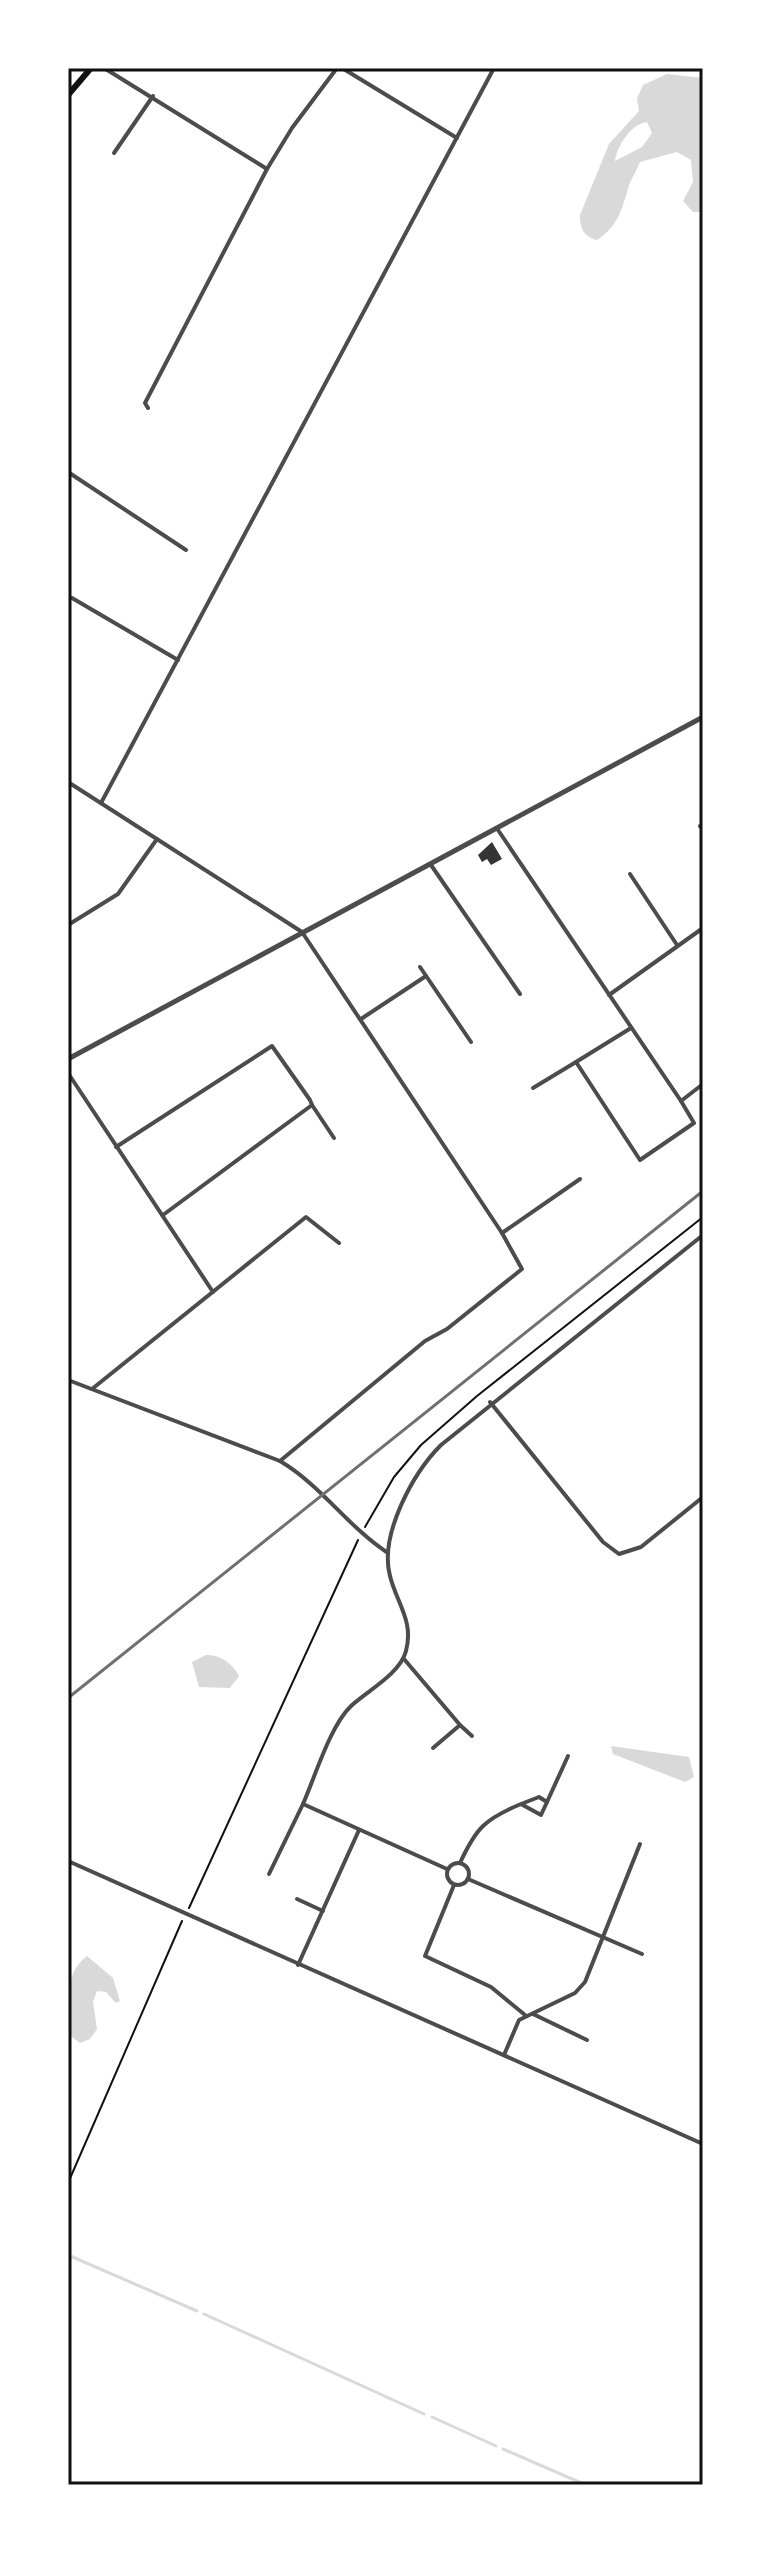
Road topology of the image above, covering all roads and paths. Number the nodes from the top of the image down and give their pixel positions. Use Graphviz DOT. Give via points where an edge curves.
graph roads {
  1 [pos="91,68"];
  2 [pos="104,68"];
  3 [pos="340,68"];
  4 [pos="494,68"];
  5 [pos="68,95"];
  6 [pos="153,96"];
  7 [pos="457,138"];
  8 [pos="114,153"];
  9 [pos="267,169"];
  10 [pos="148,408"];
  11 [pos="68,472"];
  12 [pos="186,550"];
  13 [pos="72,598"];
  14 [pos="178,660"];
  15 [pos="703,717"];
  16 [pos="68,782"];
  17 [pos="101,803"];
  18 [pos="498,830"];
  19 [pos="157,839"];
  20 [pos="431,865"];
  21 [pos="630,874"];
  22 [pos="68,925"];
  23 [pos="703,928"];
  24 [pos="302,932"];
  25 [pos="677,945"];
  26 [pos="420,967"];
  27 [pos="426,976"];
  28 [pos="520,994"];
  29 [pos="609,995"];
  30 [pos="361,1019"];
  31 [pos="631,1028"];
  32 [pos="471,1042"];
  33 [pos="68,1059"];
  34 [pos="576,1062"];
  35 [pos="68,1073"];
  36 [pos="703,1084"];
  37 [pos="533,1088"];
  38 [pos="681,1101"];
  39 [pos="312,1105"];
  40 [pos="334,1138"];
  41 [pos="116,1147"];
  42 [pos="580,1179"];
  43 [pos="163,1215"];
  44 [pos="703,1217"];
  45 [pos="502,1233"];
  46 [pos="703,1235"];
  47 [pos="339,1243"];
  48 [pos="213,1292"];
  49 [pos="68,1380"];
  50 [pos="92,1389"];
  51 [pos="490,1402"];
  52 [pos="280,1461"];
  53 [pos="703,1497"];
  54 [pos="360,1535"];
  55 [pos="388,1553"];
  56 [pos="404,1659"];
  57 [pos="460,1725"];
  58 [pos="472,1736"];
  59 [pos="433,1748"];
  60 [pos="568,1756"];
  61 [pos="547,1802"];
  62 [pos="303,1804"];
  63 [pos="521,1804"];
  64 [pos="359,1830"];
  65 [pos="640,1844"];
  66 [pos="68,1861"];
  67 [pos="460,1863"];
  68 [pos="447,1869"];
  69 [pos="269,1874"];
  70 [pos="468,1879"];
  71 [pos="454,1885"];
  72 [pos="297,1899"];
  73 [pos="323,1911"];
  74 [pos="188,1912"];
  75 [pos="602,1937"];
  76 [pos="642,1954"];
  77 [pos="298,1965"];
  78 [pos="533,2014"];
  79 [pos="525,2015"];
  80 [pos="587,2040"];
  81 [pos="504,2055"];
  82 [pos="703,2144"];
  83 [pos="68,2183"];
  1 -- 5 [label="main road"];
  2 -- 6 [label="street"];
  3 -- 7 [label="street"];
  3 -- 9 [label="street"];
  4 -- 7 [label="street"];
  6 -- 8 [label="street"];
  6 -- 9 [label="street"];
  7 -- 14 [label="street"];
  9 -- 10 [label="street" via="145,403"];
  11 -- 12 [label="street"];
  13 -- 14 [label="street"];
  14 -- 17 [label="street"];
  15 -- 18 [label="street"];
  16 -- 17 [label="street"];
  17 -- 19 [label="street"];
  18 -- 20 [label="street"];
  18 -- 29 [label="street"];
  19 -- 22 [label="street" via="118,894"];
  19 -- 24 [label="street"];
  20 -- 24 [label="street"];
  20 -- 28 [label="street"];
  21 -- 25 [label="street"];
  23 -- 25 [label="street"];
  24 -- 30 [label="street"];
  24 -- 33 [label="street"];
  25 -- 29 [label="street"];
  26 -- 27 [label="street"];
  27 -- 30 [label="street"];
  27 -- 32 [label="street"];
  29 -- 31 [label="street"];
  30 -- 45 [label="street"];
  31 -- 34 [label="street"];
  31 -- 38 [label="street"];
  34 -- 37 [label="street"];
  34 -- 38 [label="street" via="640,1160 694,1123"];
  35 -- 41 [label="street"];
  36 -- 38 [label="street"];
  39 -- 40 [label="street"];
  39 -- 41 [label="street" via="272,1046"];
  39 -- 43 [label="street"];
  41 -- 43 [label="street"];
  42 -- 45 [label="street"];
  43 -- 48 [label="street"];
  44 -- 54 [label="path" via="421,1445 394,1477"];
  45 -- 52 [label="street" via="522,1269"];
  46 -- 51 [label="street"];
  47 -- 48 [label="street" via="306,1217"];
  48 -- 50 [label="street"];
  49 -- 50 [label="street"];
  50 -- 52 [label="street"];
  51 -- 53 [label="street" via="603,1542 619,1554 641,1547"];
  51 -- 55 [label="street" via="418,1472"];
  52 -- 54 [label="street" via="306,1477"];
  54 -- 55 [label="street"];
  54 -- 74 [label="path"];
  55 -- 56 [label="street" via="390,1575 409,1623"];
  56 -- 57 [label="street"];
  56 -- 62 [label="street" via="345,1712"];
  57 -- 58 [label="street"];
  57 -- 59 [label="street"];
  60 -- 61 [label="street"];
  61 -- 63 [label="street" via="539,1797"];
  61 -- 63 [label="street" via="541,1815"];
  62 -- 64 [label="street"];
  62 -- 69 [label="street"];
  63 -- 67 [label="street" via="480,1826"];
  64 -- 68 [label="street"];
  64 -- 73 [label="street"];
  65 -- 75 [label="street"];
  66 -- 74 [label="street"];
  67 -- 68 [label="street"];
  67 -- 70 [label="street" via="468,1869"];
  68 -- 71 [label="street" via="447,1879"];
  70 -- 71 [label="street"];
  70 -- 75 [label="street"];
  71 -- 79 [label="street" via="425,1956 491,1987"];
  72 -- 73 [label="street"];
  73 -- 77 [label="street"];
  74 -- 77 [label="street"];
  74 -- 83 [label="path"];
  75 -- 76 [label="street"];
  75 -- 78 [label="street" via="585,1982 575,1993"];
  77 -- 81 [label="street"];
  78 -- 79 [label="street"];
  78 -- 80 [label="street"];
  79 -- 81 [label="street"];
  81 -- 82 [label="street"];
}
